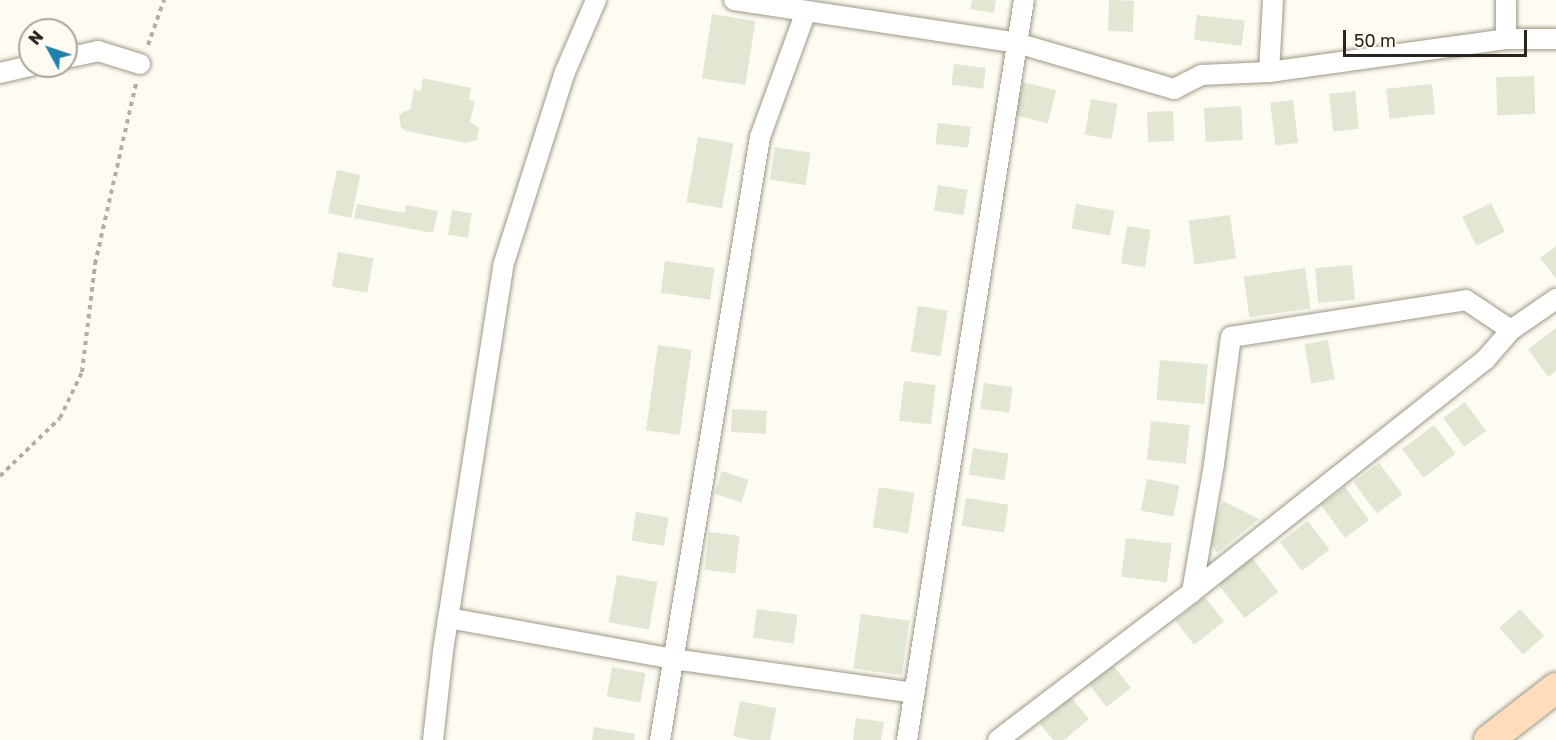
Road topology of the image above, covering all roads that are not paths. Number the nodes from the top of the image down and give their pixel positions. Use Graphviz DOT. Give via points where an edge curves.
graph roads {
  1 [pos="596,0"];
  2 [pos="734,0"];
  3 [pos="1024,0"];
  4 [pos="1273,0"];
  5 [pos="1506,0"];
  6 [pos="806,11"];
  7 [pos="1506,39"];
  8 [pos="1556,39"];
  9 [pos="1017,44"];
  10 [pos="78,55"];
  11 [pos="140,64"];
  12 [pos="18,69"];
  13 [pos="1269,72"];
  14 [pos="0,73"];
  15 [pos="1556,299"];
  16 [pos="1511,330"];
  17 [pos="1192,592"];
  18 [pos="448,618"];
  19 [pos="673,659"];
  20 [pos="1556,688"];
  21 [pos="915,693"];
  22 [pos="433,740"];
  23 [pos="660,740"];
  24 [pos="907,740"];
  25 [pos="998,740"];
  26 [pos="1489,740"];
  1 -- 18 [label="street" via="566,72 503,266"];
  2 -- 6 [label="street"];
  3 -- 9 [label="street"];
  4 -- 13 [label="street"];
  5 -- 7 [label="street"];
  6 -- 9 [label="street"];
  6 -- 19 [label="street" via="760,137"];
  7 -- 8 [label="street"];
  7 -- 13 [label="street"];
  9 -- 13 [label="street" via="1174,89 1201,75"];
  9 -- 21 [label="street"];
  10 -- 11 [label="street" via="98,51"];
  12 -- 14 [label="street"];
  15 -- 16 [label="street"];
  16 -- 17 [label="street" via="1485,360"];
  16 -- 17 [label="street" via="1466,300 1231,337"];
  17 -- 25 [label="street"];
  18 -- 19 [label="street"];
  18 -- 22 [label="street"];
  19 -- 21 [label="street"];
  19 -- 23 [label="street"];
  20 -- 26 [label="main road"];
  21 -- 24 [label="street"];
}
